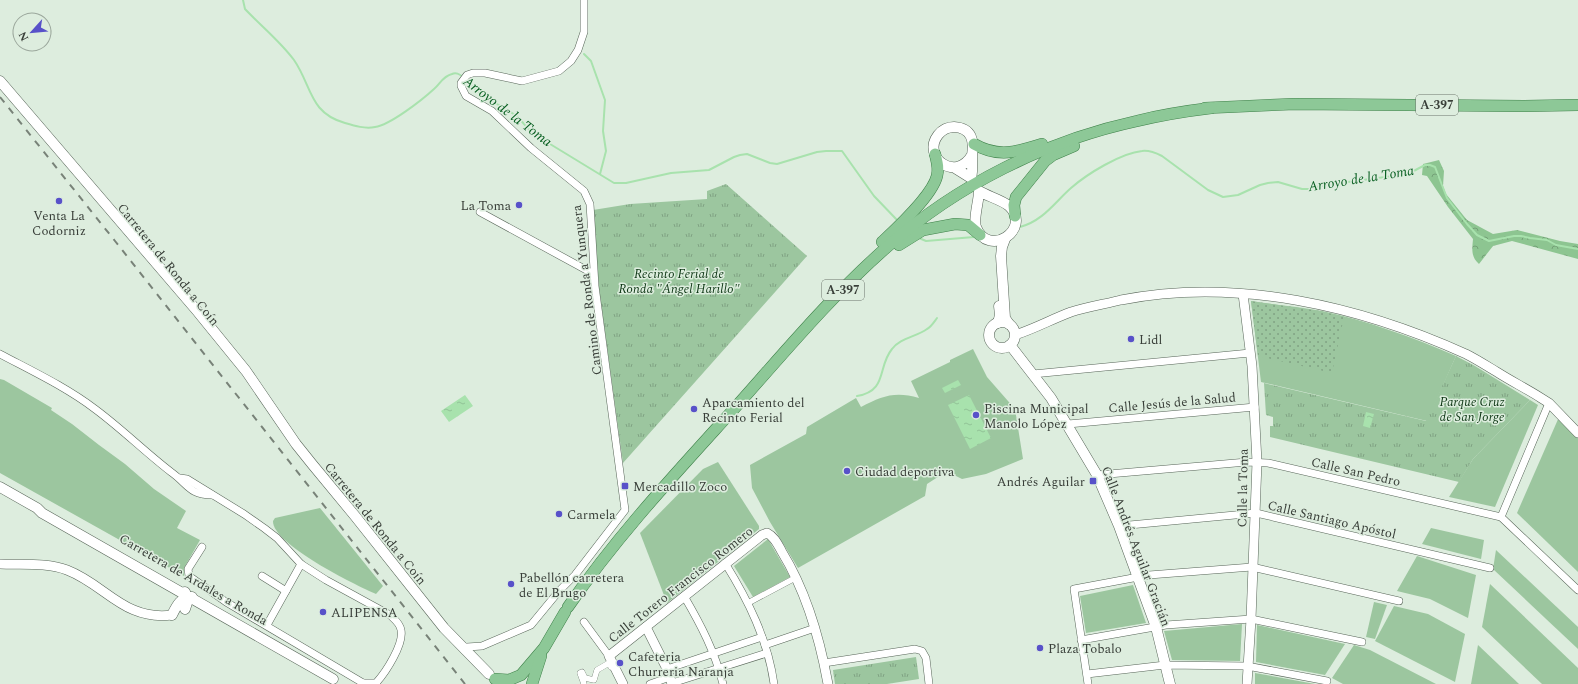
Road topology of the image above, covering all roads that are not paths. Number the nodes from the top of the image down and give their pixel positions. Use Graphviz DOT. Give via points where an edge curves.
graph roads {
  1 [pos="584,0"];
  2 [pos="0,81"];
  3 [pos="1295,104"];
  4 [pos="1578,105"];
  5 [pos="1211,108"];
  6 [pos="973,150"];
  7 [pos="935,154"];
  8 [pos="955,168"];
  9 [pos="100,199"];
  10 [pos="480,212"];
  11 [pos="1015,216"];
  12 [pos="984,237"];
  13 [pos="1005,239"];
  14 [pos="156,272"];
  15 [pos="176,286"];
  16 [pos="595,286"];
  17 [pos="1243,294"];
  18 [pos="191,313"];
  19 [pos="998,323"];
  20 [pos="1009,324"];
  21 [pos="1015,335"];
  22 [pos="1010,345"];
  23 [pos="784,352"];
  24 [pos="1250,353"];
  25 [pos="0,354"];
  26 [pos="1033,374"];
  27 [pos="252,380"];
  28 [pos="756,385"];
  29 [pos="1549,403"];
  30 [pos="1255,407"];
  31 [pos="1068,424"];
  32 [pos="1578,433"];
  33 [pos="1257,462"];
  34 [pos="1097,475"];
  35 [pos="0,487"];
  36 [pos="37,508"];
  37 [pos="1256,514"];
  38 [pos="1501,517"];
  39 [pos="1119,526"];
  40 [pos="202,547"];
  41 [pos="725,563"];
  42 [pos="0,564"];
  43 [pos="301,564"];
  44 [pos="1252,567"];
  45 [pos="150,568"];
  46 [pos="1490,568"];
  47 [pos="262,576"];
  48 [pos="1138,577"];
  49 [pos="795,578"];
  50 [pos="159,580"];
  51 [pos="1578,590"];
  52 [pos="286,591"];
  53 [pos="188,596"];
  54 [pos="684,596"];
  55 [pos="1399,601"];
  56 [pos="748,603"];
  57 [pos="204,606"];
  58 [pos="177,610"];
  59 [pos="235,616"];
  60 [pos="1251,619"];
  61 [pos="584,622"];
  62 [pos="267,625"];
  63 [pos="646,627"];
  64 [pos="1156,627"];
  65 [pos="815,628"];
  66 [pos="762,638"];
  67 [pos="1081,640"];
  68 [pos="1362,642"];
  69 [pos="765,645"];
  70 [pos="482,646"];
  71 [pos="464,650"];
  72 [pos="540,652"];
  73 [pos="767,653"];
  74 [pos="714,654"];
  75 [pos="609,656"];
  76 [pos="473,658"];
  77 [pos="824,663"];
  78 [pos="1165,665"];
  79 [pos="1248,666"];
  80 [pos="719,668"];
  81 [pos="1087,674"];
  82 [pos="670,678"];
  83 [pos="494,680"];
  84 [pos="1327,681"];
  85 [pos="336,682"];
  86 [pos="363,684"];
  87 [pos="526,684"];
  88 [pos="532,684"];
  89 [pos="584,684"];
  90 [pos="618,684"];
  91 [pos="623,684"];
  92 [pos="650,684"];
  93 [pos="723,684"];
  94 [pos="774,684"];
  95 [pos="828,684"];
  96 [pos="929,684"];
  97 [pos="1088,684"];
  98 [pos="1170,684"];
  99 [pos="1247,684"];
  1 -- 16 [label="street, Camino de Ronda a Yunquera" via="584,32 580,45 571,61 559,71 522,81 473,73 461,83 466,96 492,111 531,148 584,191 590,204"];
  2 -- 9 [label="main road, Carretera de Ronda a Coín"];
  3 -- 4 [label="main road, A-397"];
  3 -- 5 [label="main road, A-397"];
  3 -- 11 [label="main road" via="1275,109 1229,111 1154,122 1120,129 1088,140 1045,161 1016,197"];
  5 -- 6 [label="main road" via="1172,109 1133,116 1016,152"];
  5 -- 23 [label="main road, A-397" via="1136,121 1082,135 1043,150 963,190 887,246"];
  6 -- 7 [label="main road" via="972,138 962,129 948,128 938,135"];
  6 -- 8 [label="main road" via="966,164"];
  6 -- 8 [label="main road" via="971,178"];
  7 -- 8 [label="main road" via="943,164"];
  7 -- 23 [label="main road" via="938,167 934,185 906,220 858,265 803,324"];
  9 -- 14 [label="main road, Carretera de Ronda a Coín"];
  9 -- 15 [label="main road, Carretera de Ronda a Coín"];
  10 -- 16 [label="street" via="590,272"];
  11 -- 12 [label="main road" via="1009,206 979,191 975,224"];
  11 -- 13 [label="main road" via="1014,229"];
  12 -- 13 [label="main road" via="993,241"];
  12 -- 19 [label="main road" via="996,254 1000,315"];
  12 -- 28 [label="main road" via="968,225 955,224 923,230 908,239 865,274"];
  13 -- 20 [label="main road" via="1001,256 1005,318"];
  14 -- 15 [label="main road" via="163,275 172,286"];
  14 -- 18 [label="main road, Carretera de Ronda a Coín"];
  15 -- 18 [label="main road"];
  15 -- 27 [label="main road, Carretera de Ronda a Coín"];
  16 -- 70 [label="street, Camino de Ronda a Yunquera" via="625,510 575,575 531,626"];
  17 -- 21 [label="street" via="1176,293 1122,300 1072,312"];
  17 -- 24 [label="street, Calle la Toma"];
  17 -- 29 [label="street" via="1264,295 1347,312 1422,336 1467,354"];
  18 -- 27 [label="main road, Carretera de Ronda a Coín"];
  19 -- 20 [label="main road"];
  19 -- 22 [label="main road" via="990,330 991,341 998,347"];
  20 -- 21 [label="main road"];
  21 -- 22 [label="main road"];
  22 -- 26 [label="main road, Calle Andrés Aguilar Gracián"];
  23 -- 28 [label="main road, A-397"];
  24 -- 26 [label="street"];
  24 -- 30 [label="street, Calle la Toma"];
  25 -- 43 [label="street" via="63,388 96,410 180,478 187,479 244,514 277,538"];
  26 -- 31 [label="main road, Calle Andrés Aguilar Gracián"];
  27 -- 71 [label="main road, Carretera de Ronda a Coín" via="312,464 430,612"];
  28 -- 72 [label="main road, A-397" via="624,534 582,586"];
  29 -- 32 [label="street"];
  29 -- 38 [label="street"];
  30 -- 31 [label="street, Calle Jesús de la Salud"];
  30 -- 33 [label="street, Calle la Toma"];
  31 -- 34 [label="main road, Calle Andrés Aguilar Gracián"];
  33 -- 34 [label="street, Calle San Pedro"];
  33 -- 37 [label="street, Calle la Toma"];
  33 -- 38 [label="street, Calle San Pedro"];
  34 -- 39 [label="main road, Calle Andrés Aguilar Gracián"];
  35 -- 36 [label="main road, Carretera de Ardales a Ronda"];
  36 -- 45 [label="main road, Carretera de Ardales a Ronda"];
  36 -- 50 [label="main road, Carretera de Ardales a Ronda"];
  37 -- 39 [label="street, Calle Santiago Apóstol"];
  37 -- 44 [label="street, Calle la Toma"];
  37 -- 46 [label="street, Calle Santiago Apóstol"];
  38 -- 51 [label="street"];
  39 -- 48 [label="main road, Calle Andrés Aguilar Gracián"];
  40 -- 62 [label="street" via="188,569 189,576 226,602"];
  41 -- 49 [label="street, Calle Torero Francisco Romero" via="767,533 773,536"];
  41 -- 54 [label="street, Calle Torero Francisco Romero"];
  41 -- 56 [label="street"];
  42 -- 58 [label="street" via="65,569 81,576 126,607 154,615"];
  43 -- 52 [label="street"];
  43 -- 86 [label="street" via="390,615 398,623 402,641 376,683"];
  44 -- 48 [label="street"];
  44 -- 55 [label="street"];
  44 -- 60 [label="street, Calle la Toma"];
  45 -- 53 [label="main road"];
  45 -- 59 [label="main road, Carretera de Ardales a Ronda"];
  47 -- 52 [label="street"];
  48 -- 64 [label="main road, Calle Andrés Aguilar Gracián"];
  48 -- 67 [label="street" via="1074,589"];
  49 -- 56 [label="street"];
  49 -- 65 [label="street"];
  50 -- 53 [label="main road, Carretera de Ardales a Ronda"];
  50 -- 58 [label="main road" via="172,594"];
  52 -- 62 [label="street"];
  53 -- 57 [label="main road, Carretera de Ardales a Ronda"];
  53 -- 58 [label="main road" via="188,604"];
  53 -- 59 [label="main road" via="195,597 225,614"];
  54 -- 63 [label="street, Calle Torero Francisco Romero"];
  54 -- 74 [label="street"];
  56 -- 66 [label="street"];
  57 -- 58 [label="main road"];
  57 -- 85 [label="main road, Carretera de Ardales a Ronda"];
  59 -- 85 [label="main road, Carretera de Ardales a Ronda" via="301,655"];
  60 -- 64 [label="street"];
  60 -- 68 [label="street"];
  60 -- 79 [label="street, Calle la Toma"];
  61 -- 75 [label="street"];
  62 -- 86 [label="street"];
  63 -- 75 [label="street, Calle Torero Francisco Romero"];
  63 -- 82 [label="street"];
  64 -- 67 [label="street"];
  64 -- 78 [label="main road, Calle Andrés Aguilar Gracián"];
  65 -- 69 [label="street"];
  65 -- 77 [label="street"];
  66 -- 69 [label="street"];
  66 -- 74 [label="street"];
  67 -- 81 [label="street"];
  69 -- 73 [label="street"];
  70 -- 71 [label="street, Camino de Ronda a Yunquera" via="467,647"];
  70 -- 76 [label="street"];
  71 -- 76 [label="main road, Carretera de Ronda a Coín"];
  72 -- 83 [label="main road" via="521,675 509,680"];
  72 -- 87 [label="main road"];
  72 -- 88 [label="main road"];
  73 -- 80 [label="street"];
  73 -- 94 [label="street"];
  74 -- 80 [label="street"];
  74 -- 82 [label="street"];
  75 -- 91 [label="street"];
  76 -- 83 [label="main road, Carretera de Ronda a Coín"];
  77 -- 95 [label="street"];
  77 -- 96 [label="street" via="915,649 922,651 926,658"];
  78 -- 79 [label="street"];
  78 -- 81 [label="street"];
  78 -- 98 [label="main road, Calle Andrés Aguilar Gracián"];
  79 -- 84 [label="street"];
  79 -- 99 [label="street, Calle la Toma"];
  80 -- 82 [label="street"];
  80 -- 93 [label="street"];
  81 -- 97 [label="street"];
  82 -- 92 [label="street"];
  89 -- 90 [label="street" via="580,673 582,672 585,678 594,680 597,670 609,663"];
}
